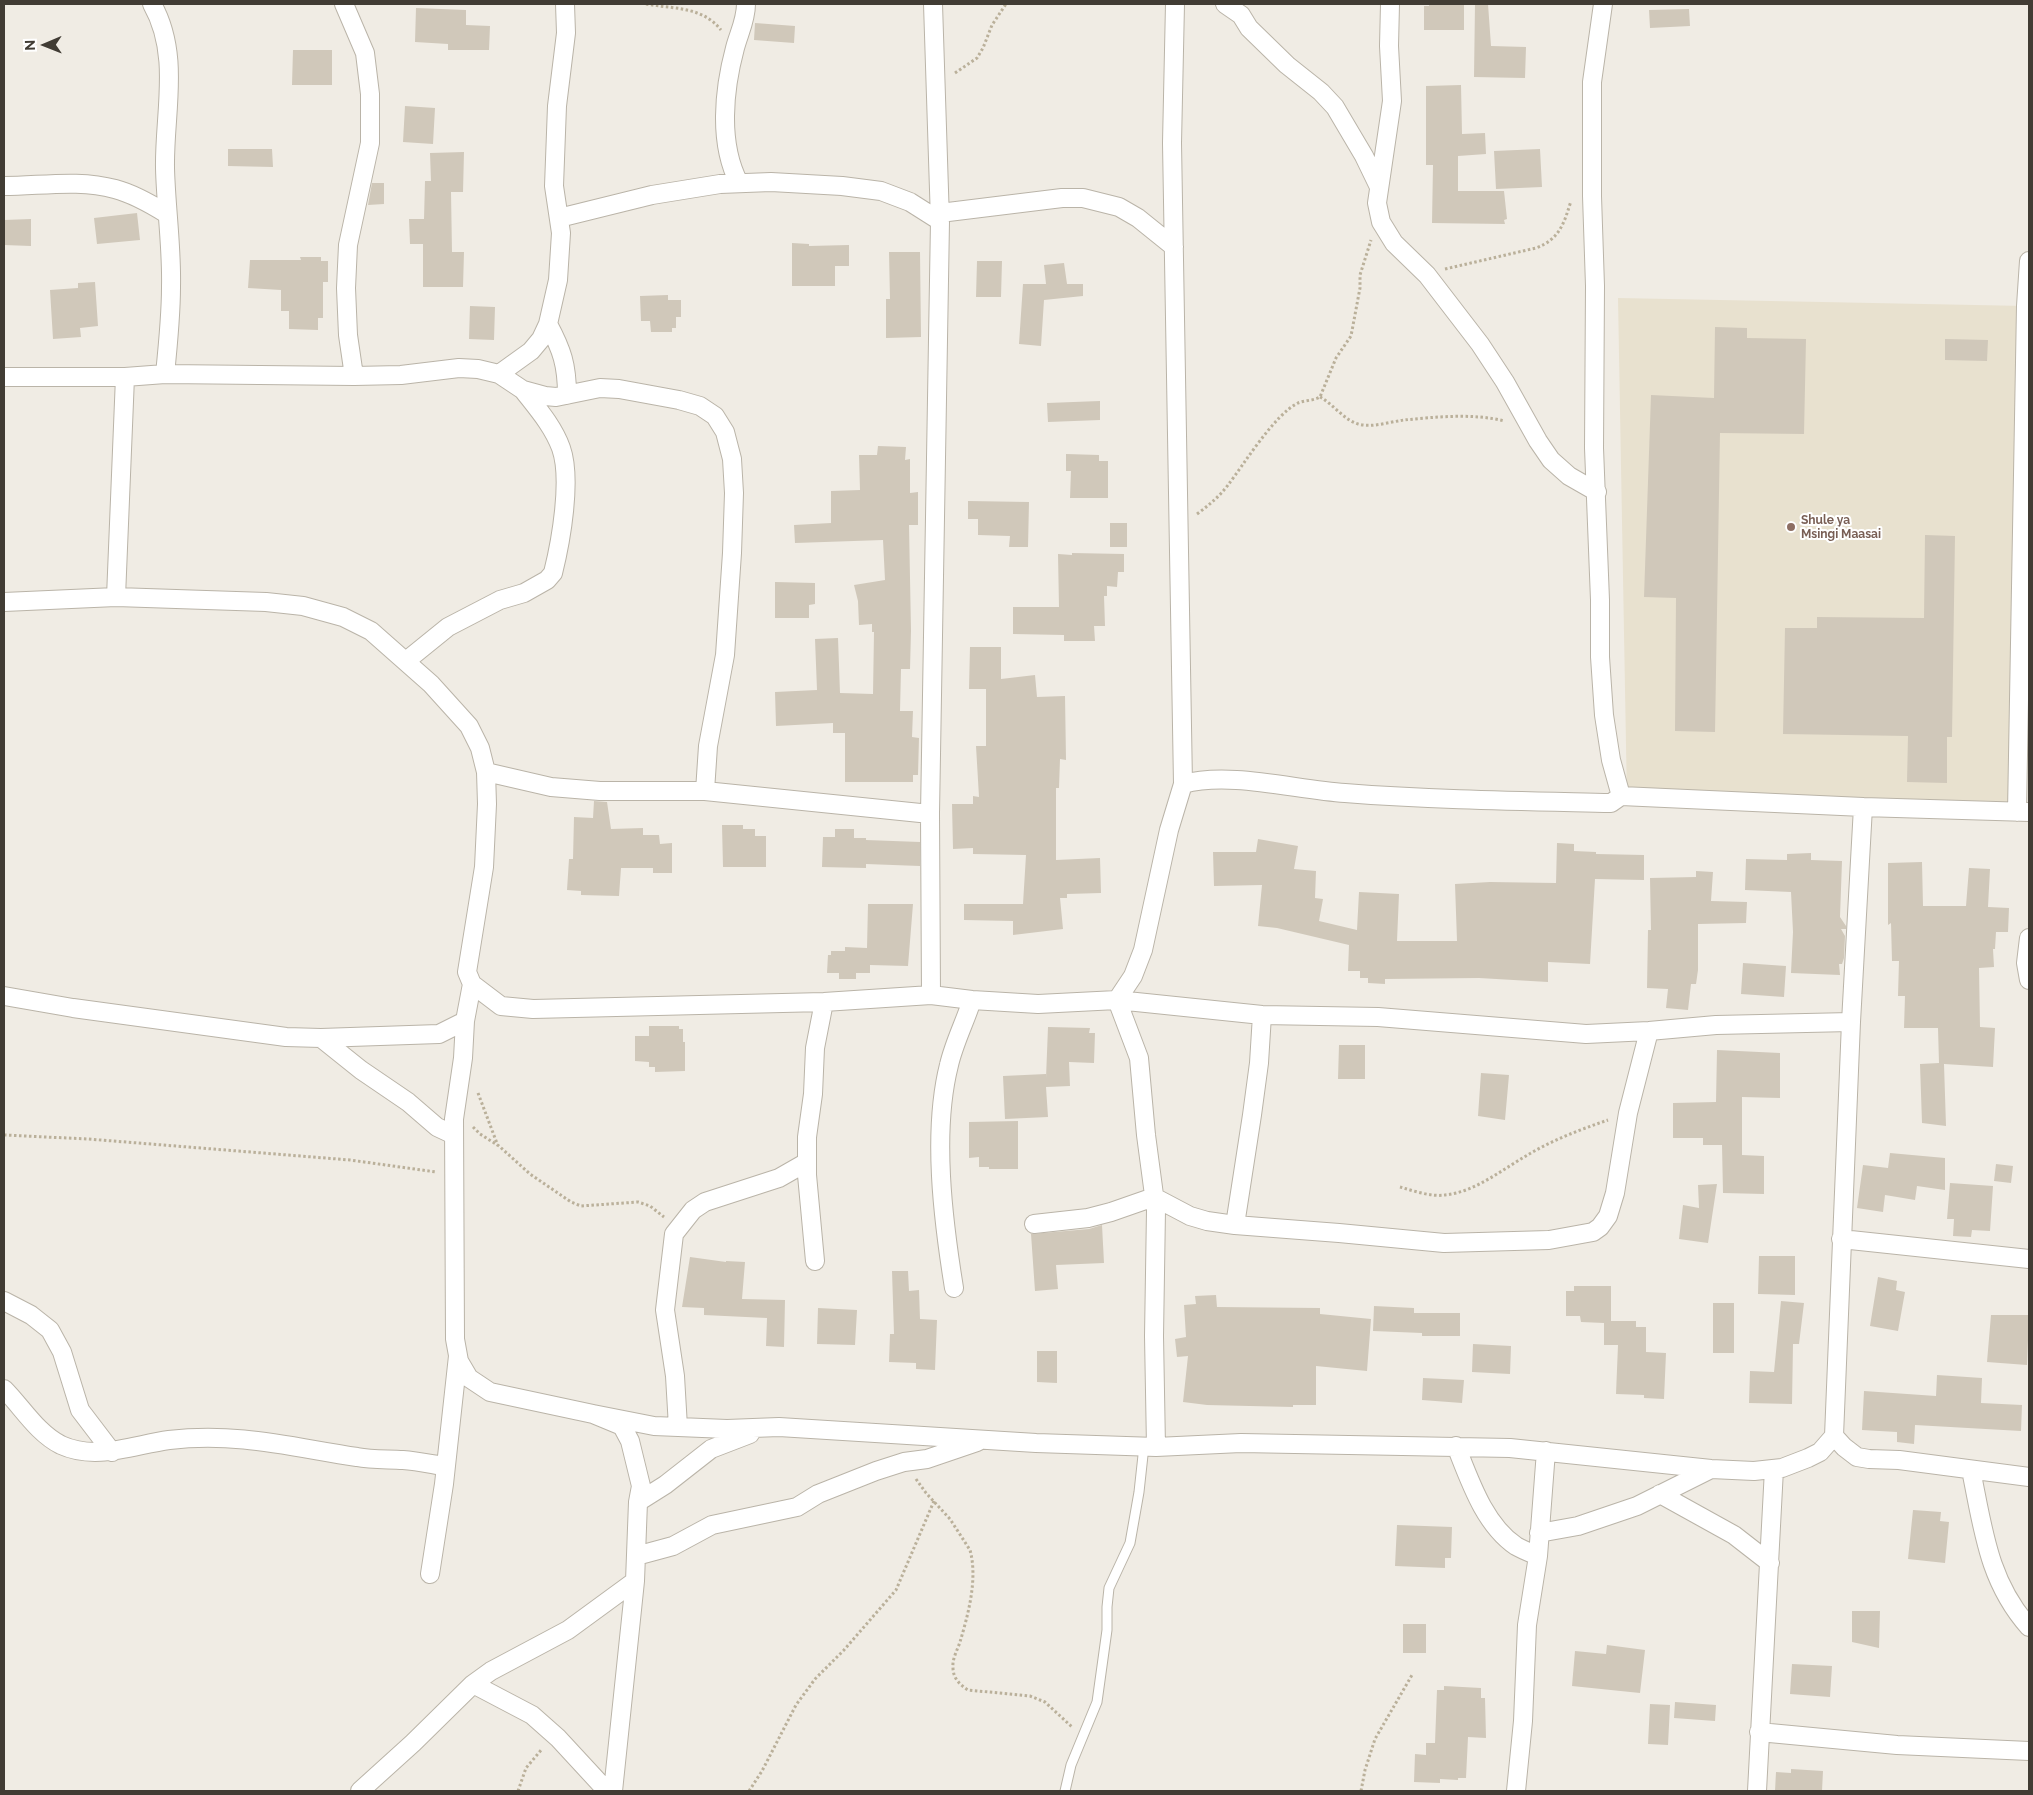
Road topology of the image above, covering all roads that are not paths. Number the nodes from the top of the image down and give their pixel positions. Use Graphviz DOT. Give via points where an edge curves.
graph roads {
  1 [pos="152,4"];
  2 [pos="344,4"];
  3 [pos="564,4"];
  4 [pos="746,4"];
  5 [pos="1175,4"];
  6 [pos="1225,4"];
  7 [pos="1390,4"];
  8 [pos="1603,4"];
  9 [pos="930,7"];
  10 [pos="739,183"];
  11 [pos="4,186"];
  12 [pos="1379,187"];
  13 [pos="168,214"];
  14 [pos="940,217"];
  15 [pos="559,218"];
  16 [pos="1174,247"];
  17 [pos="2029,261"];
  18 [pos="548,324"];
  19 [pos="165,374"];
  20 [pos="499,374"];
  21 [pos="354,376"];
  22 [pos="125,377"];
  23 [pos="4,378"];
  24 [pos="523,390"];
  25 [pos="567,395"];
  26 [pos="1596,492"];
  27 [pos="116,597"];
  28 [pos="4,602"];
  29 [pos="406,661"];
  30 [pos="486,772"];
  31 [pos="1184,784"];
  32 [pos="705,791"];
  33 [pos="1620,796"];
  34 [pos="1863,807"];
  35 [pos="2023,812"];
  36 [pos="930,814"];
  37 [pos="2029,938"];
  38 [pos="2029,980"];
  39 [pos="472,984"];
  40 [pos="931,995"];
  41 [pos="4,996"];
  42 [pos="972,1000"];
  43 [pos="1117,1000"];
  44 [pos="824,1002"];
  45 [pos="1262,1015"];
  46 [pos="465,1021"];
  47 [pos="1851,1022"];
  48 [pos="1649,1031"];
  49 [pos="321,1038"];
  50 [pos="454,1135"];
  51 [pos="807,1162"];
  52 [pos="1154,1197"];
  53 [pos="1034,1224"];
  54 [pos="1235,1225"];
  55 [pos="1841,1239"];
  56 [pos="2029,1258"];
  57 [pos="815,1261"];
  58 [pos="954,1288"];
  59 [pos="4,1301"];
  60 [pos="458,1356"];
  61 [pos="4,1389"];
  62 [pos="593,1414"];
  63 [pos="678,1427"];
  64 [pos="772,1427"];
  65 [pos="1834,1436"];
  66 [pos="985,1440"];
  67 [pos="1150,1446"];
  68 [pos="1456,1446"];
  69 [pos="1546,1451"];
  70 [pos="112,1452"];
  71 [pos="444,1466"];
  72 [pos="1711,1469"];
  73 [pos="1774,1469"];
  74 [pos="1972,1470"];
  75 [pos="2029,1477"];
  76 [pos="1660,1494"];
  77 [pos="638,1502"];
  78 [pos="1538,1533"];
  79 [pos="636,1556"];
  80 [pos="1538,1556"];
  81 [pos="1770,1563"];
  82 [pos="430,1574"];
  83 [pos="635,1581"];
  84 [pos="2029,1627"];
  85 [pos="473,1684"];
  86 [pos="1759,1732"];
  87 [pos="2029,1751"];
  88 [pos="360,1791"];
  89 [pos="607,1791"];
  90 [pos="613,1791"];
  91 [pos="1065,1791"];
  92 [pos="1516,1791"];
  93 [pos="1757,1791"];
  1 -- 13 [label="street" via="165,35 169,65 170,91 165,134"];
  2 -- 21 [label="street" via="365,53 370,94 370,143 347,254 348,335"];
  3 -- 15 [label="street" via="566,33 557,106 554,186"];
  4 -- 10 [label="street" via="726,90 726,130"];
  5 -- 16 [label="street"];
  6 -- 12 [label="street" via="1241,15 1249,28 1335,107"];
  7 -- 12 [label="street" via="1392,101"];
  8 -- 26 [label="street" via="1592,82 1591,121"];
  9 -- 14 [label="street" via="937,87"];
  10 -- 14 [label="street" via="810,184 881,192"];
  10 -- 15 [label="street" via="652,195"];
  11 -- 13 [label="street" via="97,185 138,197"];
  12 -- 26 [label="street" via="1377,203 1381,222 1394,243 1428,274 1480,344 1551,460 1569,476"];
  13 -- 19 [label="street" via="171,286"];
  14 -- 16 [label="street" via="1062,198 1083,198 1119,208 1138,218"];
  14 -- 36 [label="street"];
  15 -- 18 [label="street" via="558,280"];
  16 -- 31 [label="street"];
  17 -- 35 [label="street" via="2026,306"];
  18 -- 20 [label="street" via="531,351"];
  18 -- 25 [label="street" via="564,356"];
  19 -- 21 [label="street"];
  19 -- 22 [label="street"];
  20 -- 21 [label="street" via="459,368 401,375"];
  20 -- 24 [label="street"];
  22 -- 23 [label="street"];
  22 -- 27 [label="street"];
  24 -- 25 [label="street" via="545,396"];
  24 -- 29 [label="street" via="551,426 561,449 564,513 553,574 524,593 500,600 448,627"];
  25 -- 32 [label="street" via="600,388 679,400 700,406 715,416 725,432 732,459 734,493 732,553 724,655 708,746"];
  26 -- 33 [label="street" via="1604,716"];
  27 -- 28 [label="street"];
  27 -- 29 [label="street" via="303,606 343,617 371,631"];
  29 -- 30 [label="street" via="469,726 480,748"];
  30 -- 32 [label="street" via="551,787 580,790"];
  30 -- 39 [label="street" via="484,867 468,972"];
  31 -- 33 [label="street" via="1222,779 1428,799 1611,803"];
  31 -- 43 [label="street" via="1169,830 1142,950 1133,976"];
  32 -- 36 [label="street"];
  33 -- 34 [label="street"];
  34 -- 35 [label="street"];
  34 -- 47 [label="street"];
  36 -- 40 [label="street"];
  37 -- 38 [label="street" via="2026,963"];
  39 -- 44 [label="street" via="502,1006 524,1008"];
  39 -- 46 [label="street"];
  40 -- 42 [label="street"];
  40 -- 44 [label="street"];
  41 -- 49 [label="street" via="276,1036"];
  42 -- 43 [label="street" via="1038,1004"];
  42 -- 58 [label="street" via="949,1064 941,1115 944,1226"];
  43 -- 45 [label="street"];
  43 -- 52 [label="street" via="1139,1058"];
  44 -- 51 [label="street" via="815,1048"];
  45 -- 48 [label="street" via="1378,1017 1586,1034"];
  45 -- 54 [label="street" via="1259,1063"];
  46 -- 49 [label="street" via="439,1034"];
  46 -- 50 [label="street"];
  47 -- 48 [label="street" via="1716,1025"];
  47 -- 55 [label="street"];
  48 -- 54 [label="street" via="1628,1113 1608,1216 1593,1232 1549,1240 1444,1243"];
  49 -- 50 [label="street" via="437,1127"];
  50 -- 60 [label="street" via="455,1339"];
  51 -- 57 [label="street"];
  51 -- 63 [label="street" via="779,1178 705,1202 692,1210 674,1234 665,1310 675,1376"];
  52 -- 53 [label="street" via="1088,1218"];
  52 -- 54 [label="street" via="1190,1216"];
  52 -- 67 [label="street" via="1156,1234"];
  55 -- 56 [label="street"];
  55 -- 65 [label="street"];
  59 -- 70 [label="street" via="31,1315 50,1330 62,1352 80,1410"];
  60 -- 62 [label="street" via="469,1378 490,1392"];
  60 -- 71 [label="street"];
  61 -- 70 [label="street" via="33,1422 61,1444"];
  62 -- 63 [label="street" via="654,1426"];
  62 -- 77 [label="street" via="622,1426 630,1441 641,1486"];
  63 -- 64 [label="street"];
  64 -- 66 [label="street"];
  64 -- 77 [label="street" via="711,1449"];
  65 -- 73 [label="street" via="1820,1452"];
  65 -- 74 [label="street" via="1857,1457 1869,1460 1899,1460"];
  66 -- 67 [label="street"];
  66 -- 79 [label="street" via="927,1459 904,1462 818,1494 797,1507 712,1525 673,1546"];
  67 -- 68 [label="street" via="1241,1443"];
  67 -- 91 [label="lane" via="1130,1543 1109,1588 1098,1702 1071,1765"];
  68 -- 69 [label="street"];
  68 -- 80 [label="street" via="1474,1490 1492,1521 1516,1546"];
  69 -- 72 [label="street"];
  69 -- 78 [label="street"];
  70 -- 71 [label="street" via="168,1440 233,1438 291,1444 360,1458"];
  71 -- 82 [label="street"];
  72 -- 73 [label="street"];
  72 -- 76 [label="street"];
  73 -- 81 [label="street"];
  74 -- 75 [label="street"];
  74 -- 84 [label="street" via="1992,1566 2020,1617"];
  76 -- 78 [label="street" via="1578,1526"];
  76 -- 81 [label="street" via="1734,1535"];
  77 -- 79 [label="street"];
  78 -- 80 [label="street"];
  79 -- 83 [label="street"];
  80 -- 92 [label="street" via="1527,1626"];
  81 -- 86 [label="street"];
  83 -- 85 [label="street" via="568,1630"];
  83 -- 90 [label="street"];
  85 -- 88 [label="street"];
  85 -- 89 [label="street" via="532,1715"];
  86 -- 87 [label="street" via="1896,1745"];
  86 -- 93 [label="street"];
}
